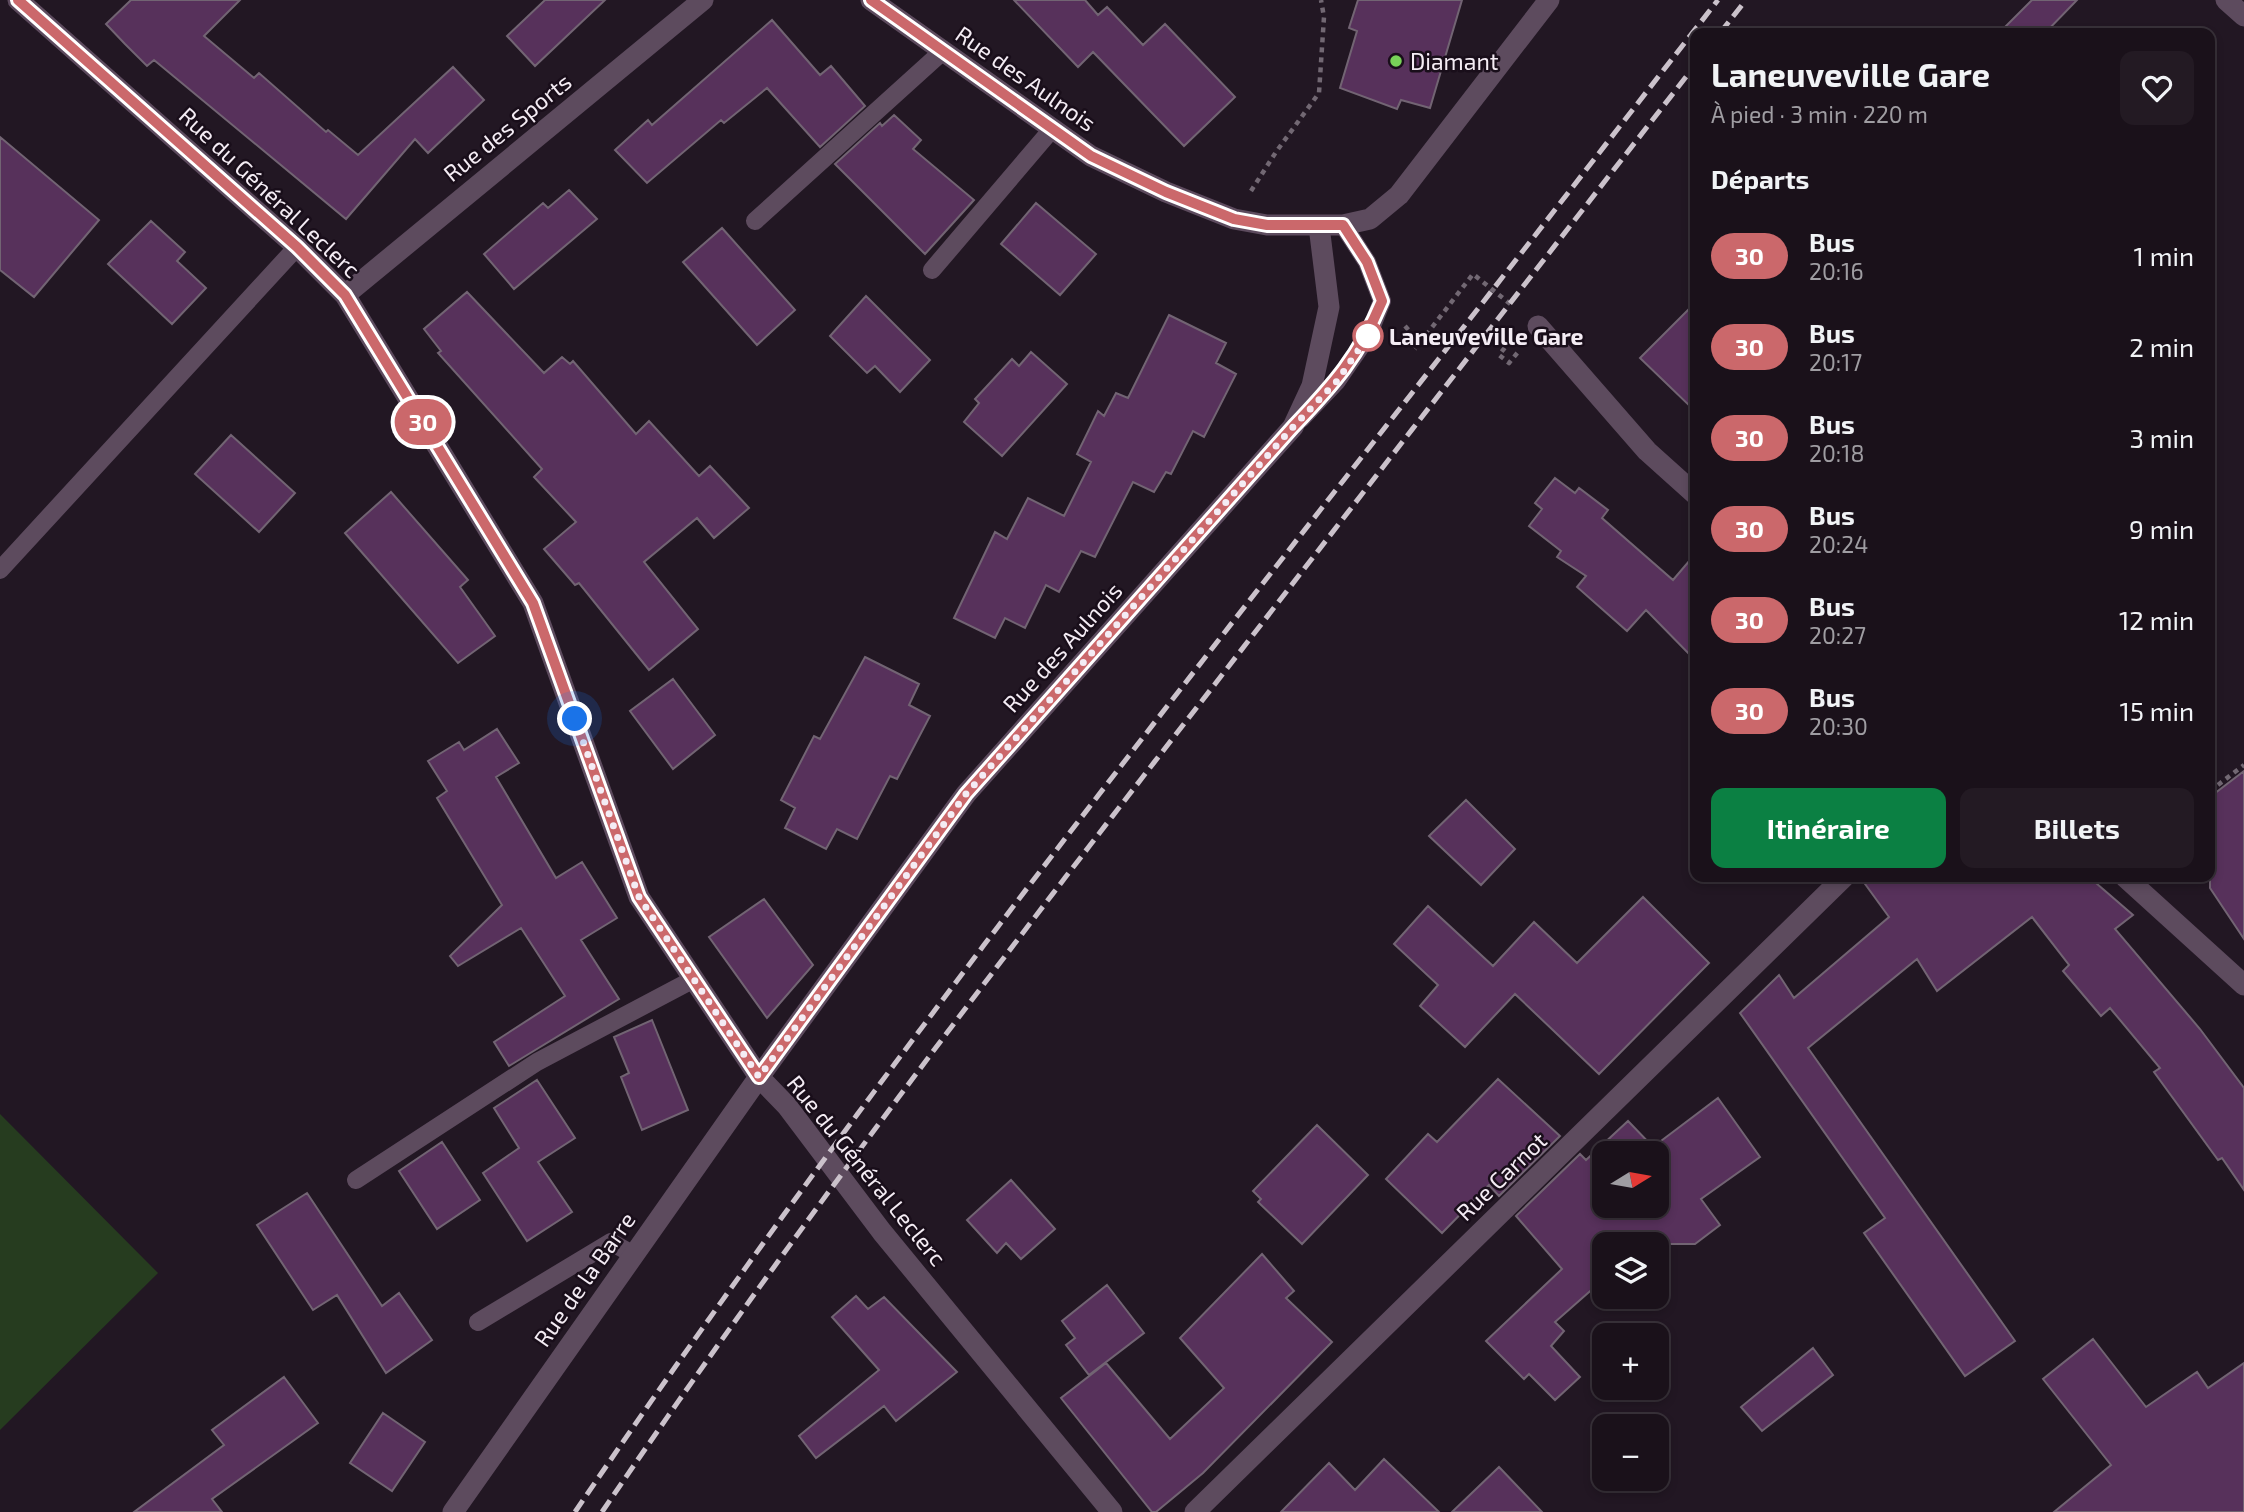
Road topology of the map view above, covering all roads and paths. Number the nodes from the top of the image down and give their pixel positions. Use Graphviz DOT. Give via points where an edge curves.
graph roads {
  1 [pos="18,0"];
  2 [pos="703,0"];
  3 [pos="871,0"];
  4 [pos="1321,0"];
  5 [pos="1549,0"];
  6 [pos="2226,0"];
  7 [pos="2244,16"];
  8 [pos="943,51"];
  9 [pos="1053,128"];
  10 [pos="1234,219"];
  11 [pos="755,221"];
  12 [pos="1343,225"];
  13 [pos="1319,226"];
  14 [pos="297,247"];
  15 [pos="932,270"];
  16 [pos="345,295"];
  17 [pos="1516,309"];
  18 [pos="1538,326"];
  19 [pos="1420,342"];
  20 [pos="1293,427"];
  21 [pos="1690,490"];
  22 [pos="0,570"];
  23 [pos="2244,765"];
  24 [pos="2215,787"];
  25 [pos="1839,882"];
  26 [pos="2131,882"];
  27 [pos="694,979"];
  28 [pos="2244,985"];
  29 [pos="759,1077"];
  30 [pos="356,1180"];
  31 [pos="634,1255"];
  32 [pos="478,1321"];
  33 [pos="453,1512"];
  34 [pos="1112,1512"];
  35 [pos="1195,1512"];
  1 -- 14 [label="street, Rue du Général Leclerc"];
  2 -- 16 [label="street, Rue des Sports"];
  3 -- 8 [label="street, Rue des Aulnois"];
  4 -- 10 [label="path" via="1319,93"];
  5 -- 12 [label="street, Rue des Aulnois" via="1399,195 1370,219"];
  6 -- 7 [label="street"];
  8 -- 9 [label="street, Rue des Aulnois"];
  8 -- 11 [label="lane"];
  9 -- 10 [label="street, Rue des Aulnois" via="1091,156"];
  9 -- 15 [label="lane"];
  10 -- 13 [label="street, Rue des Aulnois"];
  12 -- 13 [label="street, Rue des Aulnois"];
  12 -- 20 [label="lane" via="1367,262 1382,301 1368,336 1337,381"];
  13 -- 20 [label="street, Rue des Aulnois" via="1329,307 1312,386"];
  14 -- 16 [label="street, Rue du Général Leclerc"];
  14 -- 22 [label="lane"];
  16 -- 27 [label="street, Rue du Général Leclerc" via="533,603 639,897"];
  17 -- 19 [label="path" via="1473,274"];
  18 -- 21 [label="street" via="1647,452"];
  20 -- 29 [label="street, Rue des Aulnois" via="966,794"];
  23 -- 24 [label="path"];
  25 -- 35 [label="street, Rue Carnot"];
  26 -- 28 [label="street"];
  27 -- 29 [label="street, Rue du Général Leclerc"];
  27 -- 30 [label="lane" via="537,1062"];
  29 -- 31 [label="street, Rue de la Barre"];
  29 -- 34 [label="street, Rue du Général Leclerc"];
  31 -- 32 [label="lane" via="611,1242"];
  31 -- 33 [label="street, Rue de la Barre"];
}
